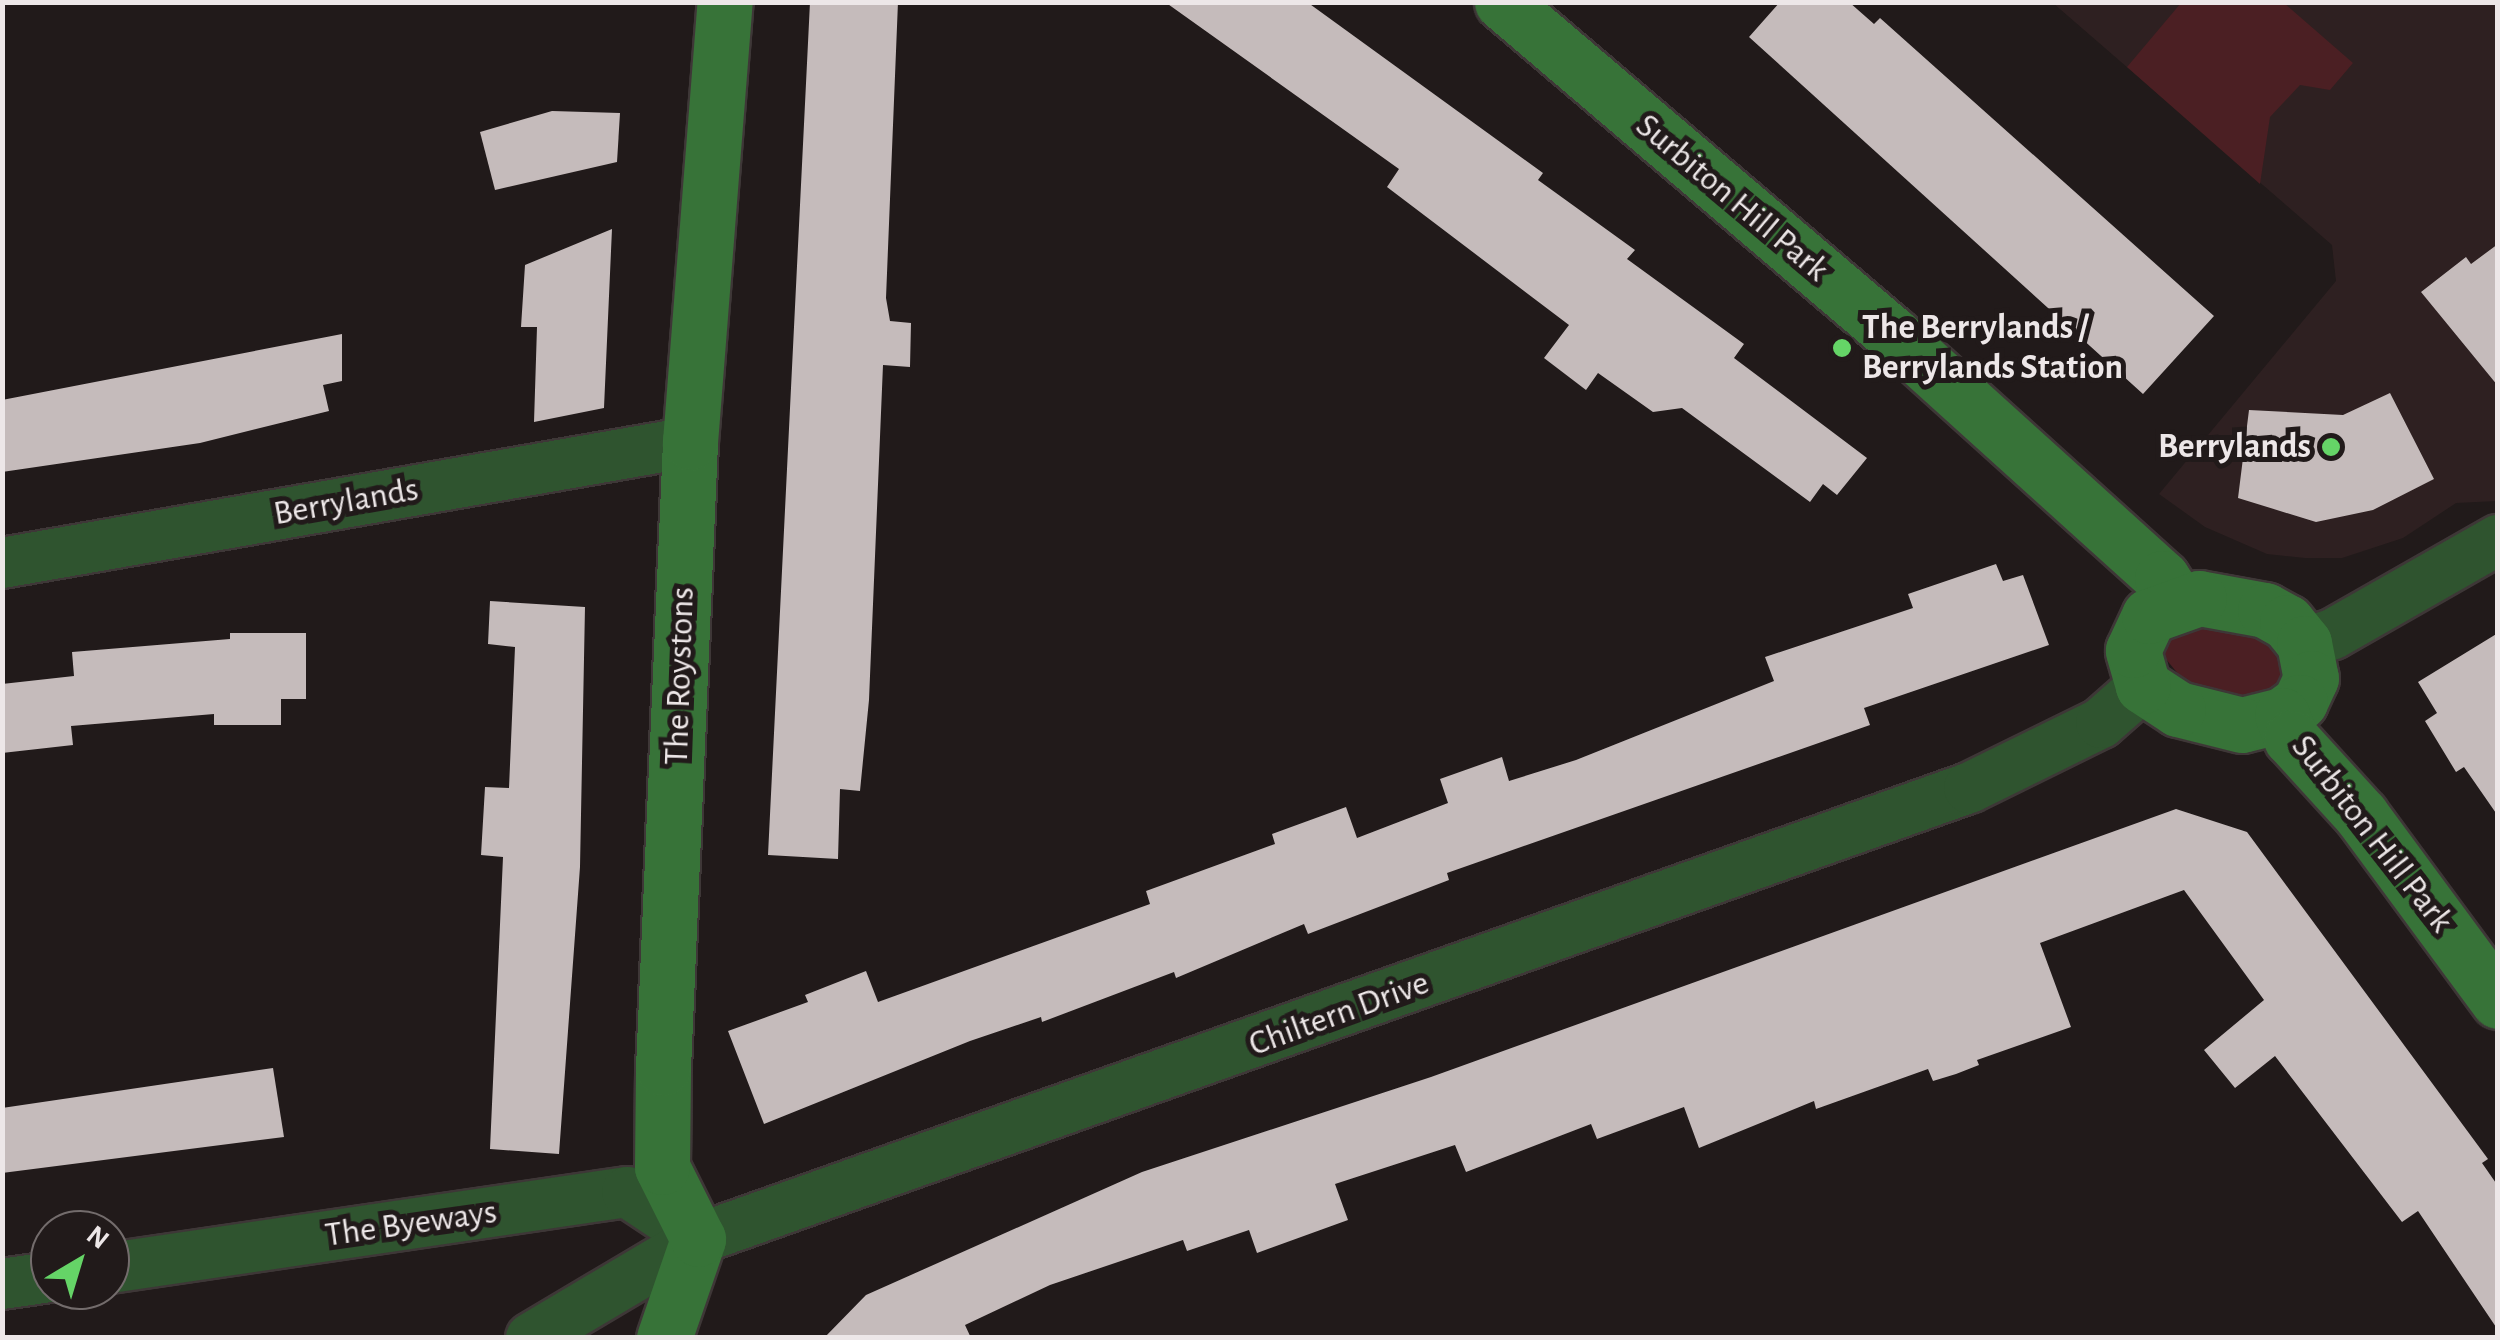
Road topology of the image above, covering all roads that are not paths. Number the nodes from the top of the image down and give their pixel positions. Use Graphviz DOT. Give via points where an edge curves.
graph roads {
  1 [pos="725,2"];
  2 [pos="1502,2"];
  3 [pos="690,442"];
  4 [pos="2498,540"];
  5 [pos="2,563"];
  6 [pos="2177,601"];
  7 [pos="2304,642"];
  8 [pos="2143,686"];
  9 [pos="2282,715"];
  10 [pos="2498,1001"];
  11 [pos="698,1239"];
  12 [pos="130,1265"];
  13 [pos="30,1280"];
  14 [pos="2,1284"];
  15 [pos="531,1338"];
  16 [pos="664,1338"];
  1 -- 3 [label="street, The Roystons"];
  2 -- 6 [label="street, Surbiton Hill Park" via="1892,334 2162,578"];
  3 -- 5 [label="street, Berrylands"];
  3 -- 11 [label="street, The Roystons" via="662,1167"];
  4 -- 7 [label="street" via="2332,634"];
  6 -- 7 [label="street" via="2199,598 2265,610"];
  6 -- 8 [label="street" via="2149,616 2132,650"];
  7 -- 9 [label="street, Surbiton Hill Park" via="2311,678 2300,702"];
  8 -- 9 [label="street, Surbiton Hill Park" via="2206,719 2242,725"];
  8 -- 11 [label="street, Chiltern Drive" via="2101,723 1968,788"];
  9 -- 10 [label="street, Surbiton Hill Park" via="2291,738 2361,815"];
  11 -- 12 [label="street, The Byeways" via="627,1192"];
  11 -- 15 [label="street, Chiltern Drive"];
  11 -- 16 [label="street"];
  13 -- 14 [label="street"];
}
